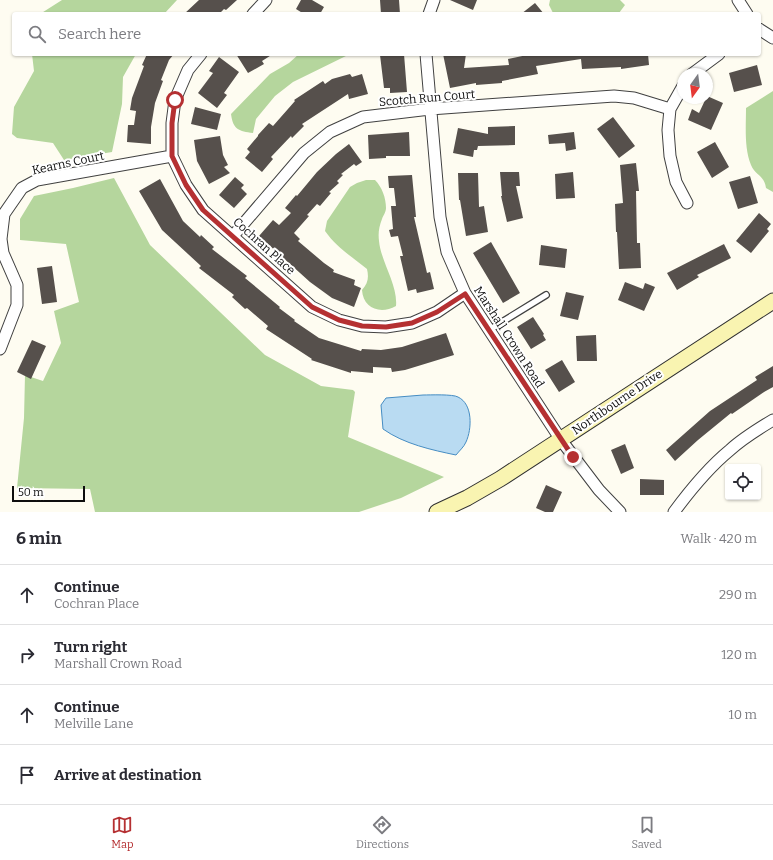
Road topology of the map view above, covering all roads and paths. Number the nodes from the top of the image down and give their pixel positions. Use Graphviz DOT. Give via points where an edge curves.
graph roads {
  1 [pos="266,0"];
  2 [pos="434,0"];
  3 [pos="738,0"];
  4 [pos="255,12"];
  5 [pos="430,12"];
  6 [pos="746,12"];
  7 [pos="761,30"];
  8 [pos="773,38"];
  9 [pos="198,56"];
  10 [pos="426,56"];
  11 [pos="716,56"];
  12 [pos="700,68"];
  13 [pos="677,97"];
  14 [pos="430,109"];
  15 [pos="670,109"];
  16 [pos="172,156"];
  17 [pos="687,203"];
  18 [pos="233,236"];
  19 [pos="465,294"];
  20 [pos="546,295"];
  21 [pos="773,300"];
  22 [pos="489,330"];
  23 [pos="0,349"];
  24 [pos="773,420"];
  25 [pos="561,440"];
  26 [pos="437,512"];
  27 [pos="620,512"];
  28 [pos="674,512"];
  1 -- 4 [label="street"];
  2 -- 5 [label="street"];
  3 -- 6 [label="street"];
  7 -- 8 [label="street"];
  9 -- 16 [label="street, Cochran Place" via="188,70 175,100"];
  10 -- 14 [label="street, Marshall Crown Road"];
  11 -- 12 [label="street"];
  13 -- 15 [label="street"];
  14 -- 15 [label="street, Scotch Run Court" via="614,96 634,98"];
  14 -- 18 [label="street, Scotch Run Court" via="363,117 330,132 304,153"];
  14 -- 19 [label="street, Marshall Crown Road" via="440,217 447,252"];
  15 -- 17 [label="street" via="670,156 676,182"];
  16 -- 18 [label="street, Cochran Place" via="186,185 203,210"];
  16 -- 23 [label="street, Kearns Court" via="36,180 22,188 4,214 1,239 3,253 17,285 17,305"];
  18 -- 19 [label="street, Cochran Place" via="312,307 339,320 362,326 386,327 412,323 437,312"];
  19 -- 22 [label="street, Marshall Crown Road"];
  20 -- 22 [label="lane"];
  21 -- 25 [label="street, Northbourne Drive"];
  22 -- 25 [label="street, Marshall Crown Road"];
  24 -- 28 [label="street" via="742,440 714,464 698,480"];
  25 -- 26 [label="street, Northbourne Drive" via="500,479"];
  25 -- 27 [label="street, Marshall Crown Road" via="598,490"];
}
